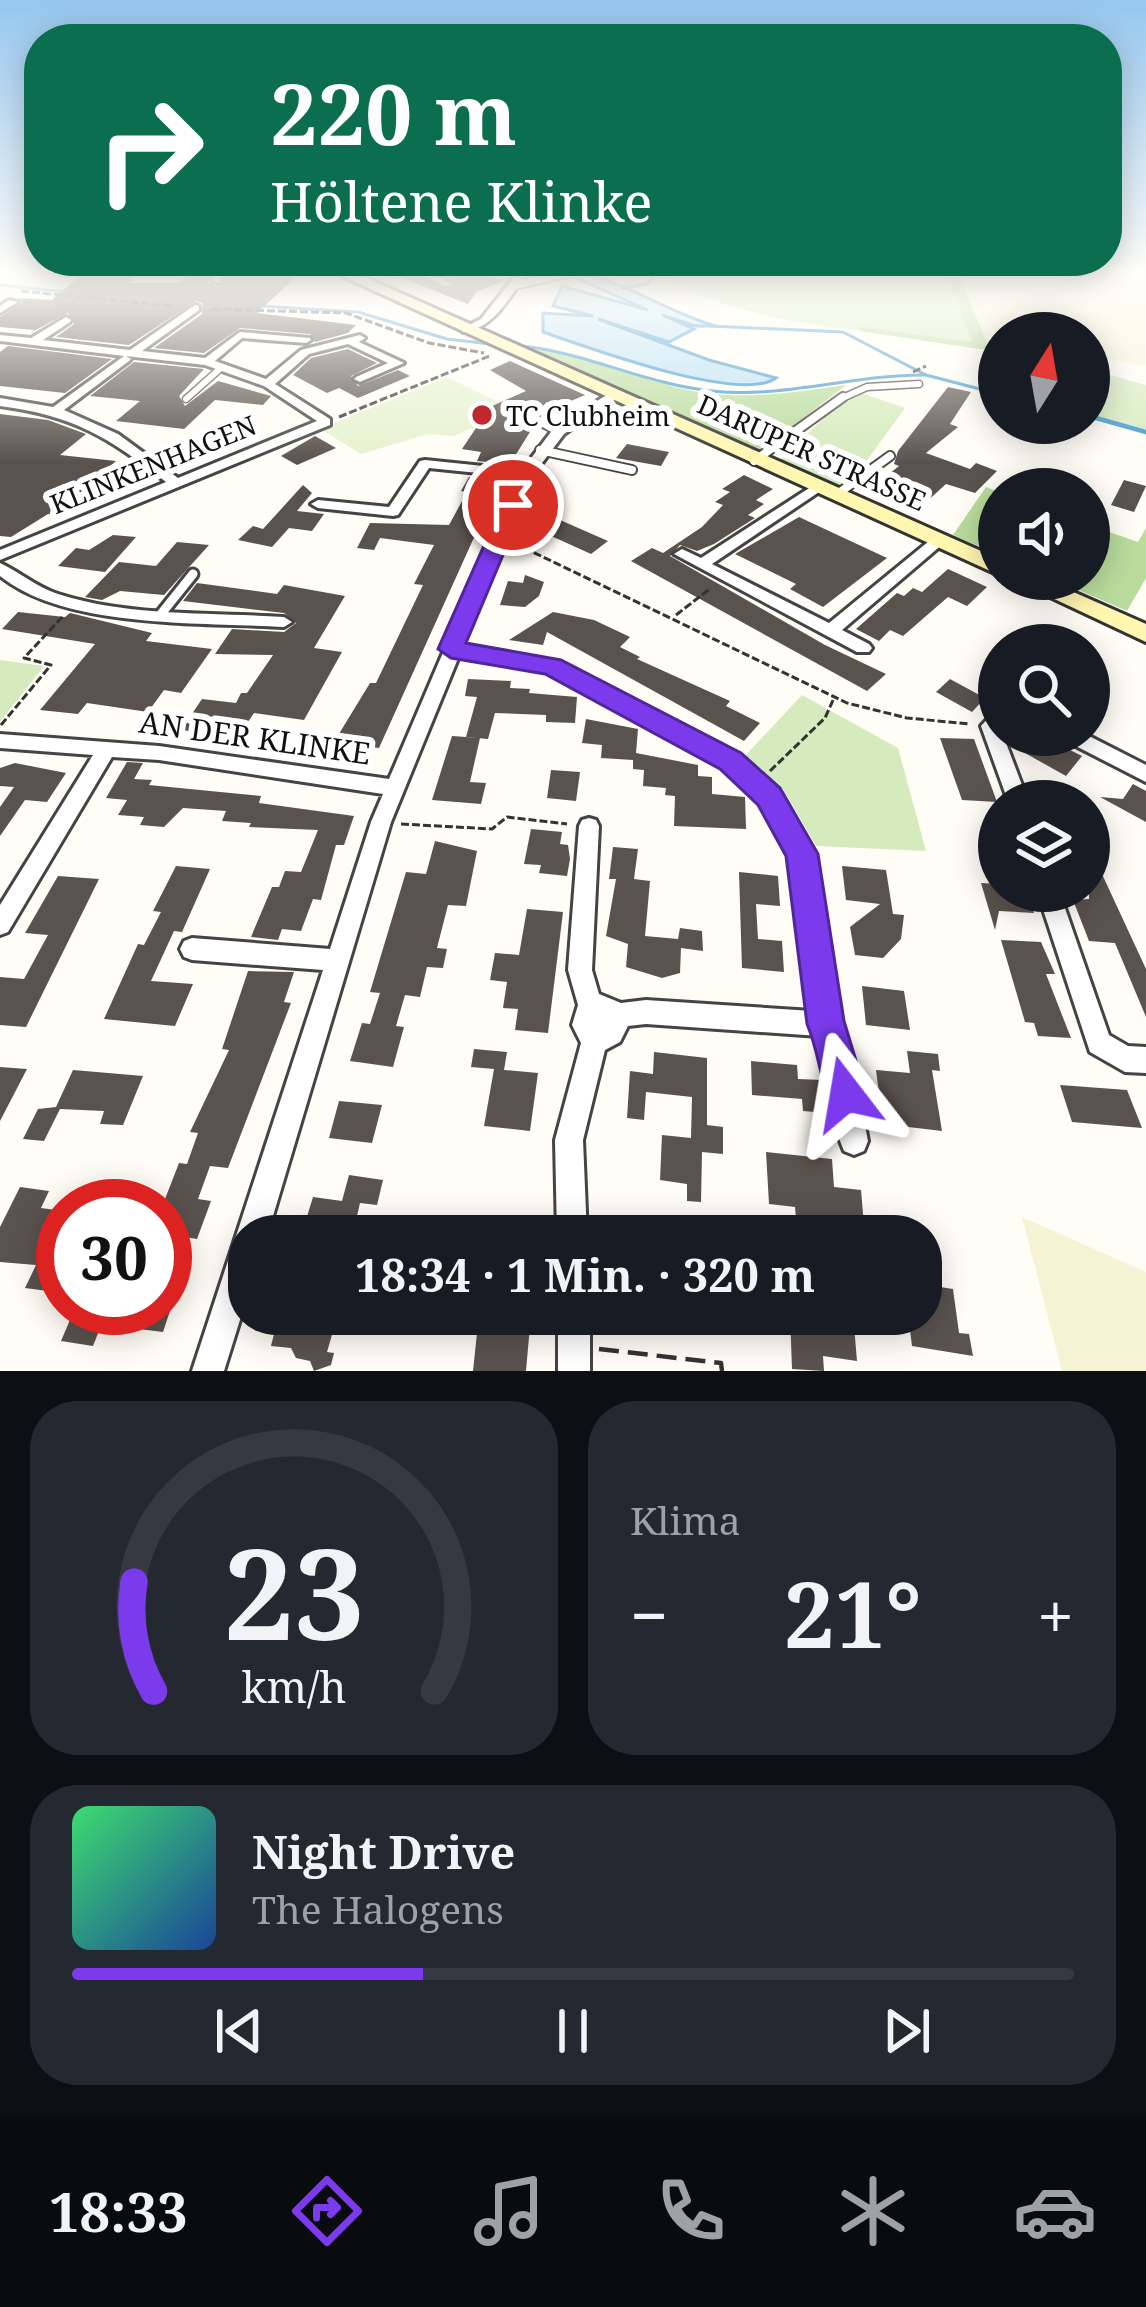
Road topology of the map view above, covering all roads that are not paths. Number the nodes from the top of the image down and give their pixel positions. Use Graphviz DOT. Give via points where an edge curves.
graph roads {
  1 [pos="43,335"];
  2 [pos="158,335"];
  3 [pos="239,335"];
  4 [pos="251,335"];
  5 [pos="476,335"];
  6 [pos="0,338"];
  7 [pos="306,340"];
  8 [pos="34,341"];
  9 [pos="130,355"];
  10 [pos="207,362"];
  11 [pos="222,367"];
  12 [pos="360,379"];
  13 [pos="268,384"];
  14 [pos="919,384"];
  15 [pos="613,395"];
  16 [pos="186,399"];
  17 [pos="0,402"];
  18 [pos="59,408"];
  19 [pos="540,451"];
  20 [pos="890,456"];
  21 [pos="754,460"];
  22 [pos="632,470"];
  23 [pos="526,474"];
  24 [pos="176,483"];
  25 [pos="826,491"];
  26 [pos="318,505"];
  27 [pos="939,540"];
  28 [pos="682,554"];
  29 [pos="0,555"];
  30 [pos="978,558"];
  31 [pos="703,563"];
  32 [pos="0,568"];
  33 [pos="193,574"];
  34 [pos="1071,600"];
  35 [pos="161,614"];
  36 [pos="284,622"];
  37 [pos="831,630"];
  38 [pos="1146,634"];
  39 [pos="862,648"];
  40 [pos="451,649"];
  41 [pos="0,741"];
  42 [pos="108,747"];
  43 [pos="1110,755"];
  44 [pos="1146,774"];
  45 [pos="394,788"];
  46 [pos="589,826"];
  47 [pos="1055,912"];
  48 [pos="0,925"];
  49 [pos="192,949"];
  50 [pos="339,961"];
  51 [pos="600,1020"];
  52 [pos="826,1024"];
  53 [pos="1146,1060"];
  54 [pos="854,1141"];
  55 [pos="258,1215"];
  56 [pos="571,1215"];
  57 [pos="228,1309"];
  58 [pos="208,1371"];
  1 -- 8 [label="street"];
  2 -- 9 [label="street"];
  3 -- 10 [label="street"];
  4 -- 7 [label="street"];
  5 -- 15 [label="street, DARUPER STRASSE"];
  6 -- 8 [label="street"];
  8 -- 9 [label="street"];
  9 -- 10 [label="street"];
  9 -- 18 [label="street"];
  10 -- 11 [label="street"];
  11 -- 13 [label="street"];
  11 -- 16 [label="lane"];
  12 -- 13 [label="street" via="398,363 356,340 305,352"];
  13 -- 24 [label="street, KLINKENHAGEN" via="326,422"];
  14 -- 21 [label="lane" via="848,390"];
  15 -- 19 [label="street" via="549,426"];
  15 -- 21 [label="street, DARUPER STRASSE"];
  17 -- 18 [label="street"];
  18 -- 24 [label="street" via="100,424"];
  19 -- 22 [label="lane"];
  19 -- 23 [label="street"];
  20 -- 25 [label="lane"];
  21 -- 25 [label="street, DARUPER STRASSE"];
  23 -- 26 [label="street" via="424,464 393,512"];
  23 -- 40 [label="street"];
  24 -- 29 [label="street, KLINKENHAGEN"];
  25 -- 27 [label="street, DARUPER STRASSE"];
  25 -- 31 [label="street"];
  27 -- 30 [label="street, DARUPER STRASSE"];
  27 -- 37 [label="street"];
  28 -- 31 [label="street"];
  31 -- 37 [label="street"];
  32 -- 35 [label="street" via="37,596"];
  33 -- 35 [label="lane"];
  34 -- 38 [label="street"];
  35 -- 36 [label="street"];
  37 -- 39 [label="street"];
  40 -- 45 [label="street"];
  40 -- 52 [label="street" via="552,666 730,761 756,784 802,854"];
  41 -- 42 [label="street, AN DER KLINKE"];
  42 -- 45 [label="street, AN DER KLINKE"];
  42 -- 48 [label="street, AN DER KLINKE"];
  43 -- 44 [label="street"];
  45 -- 50 [label="street"];
  46 -- 51 [label="street" via="580,970"];
  47 -- 53 [label="street" via="1100,1043 1125,1059"];
  49 -- 50 [label="street"];
  50 -- 55 [label="street"];
  51 -- 52 [label="street" via="646,1012"];
  51 -- 56 [label="street" via="569,1140"];
  52 -- 54 [label="street"];
  57 -- 58 [label="street"];
}
